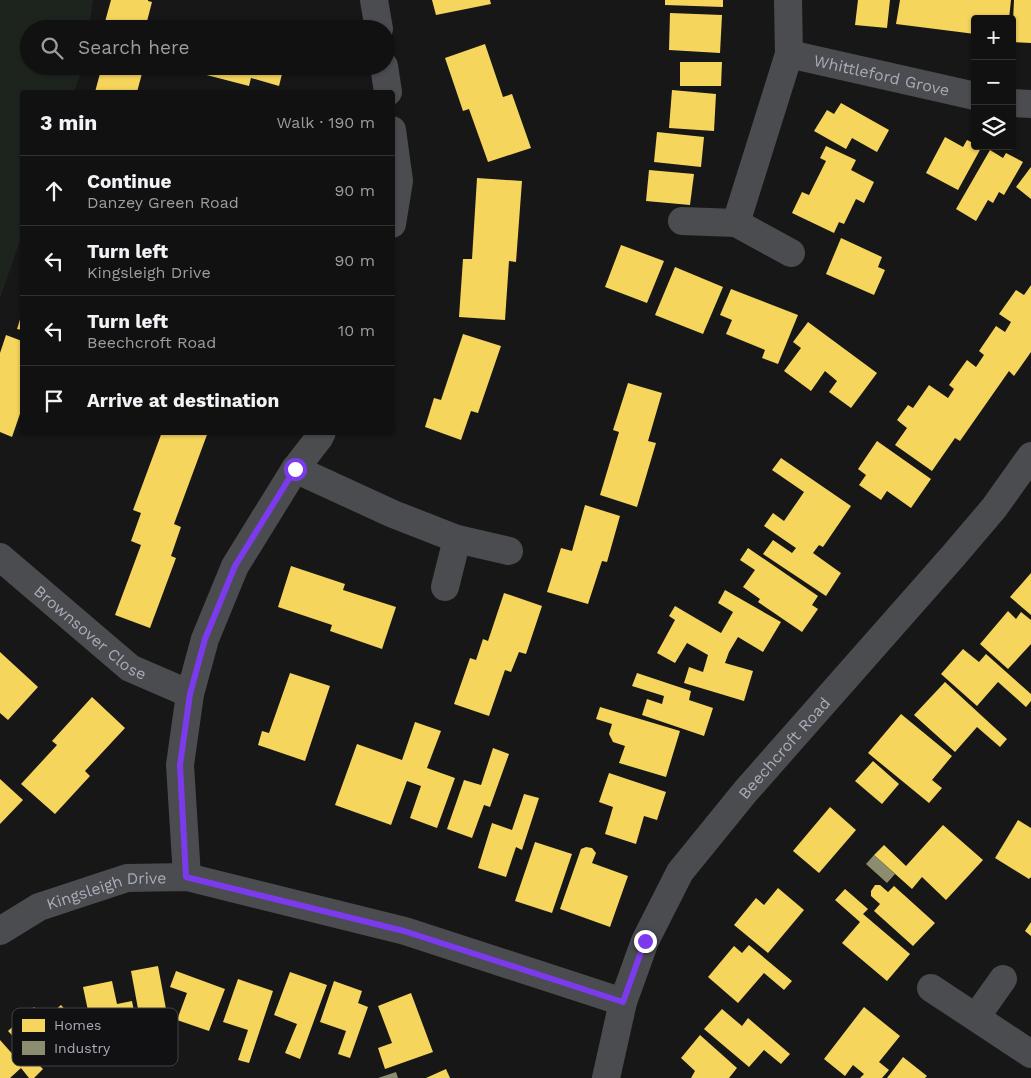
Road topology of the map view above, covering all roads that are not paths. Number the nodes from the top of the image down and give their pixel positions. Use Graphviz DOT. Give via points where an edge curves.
graph roads {
  1 [pos="374,0"];
  2 [pos="788,0"];
  3 [pos="377,20"];
  4 [pos="790,54"];
  5 [pos="385,75"];
  6 [pos="388,90"];
  7 [pos="971,95"];
  8 [pos="1016,103"];
  9 [pos="1031,104"];
  10 [pos="395,152"];
  11 [pos="395,206"];
  12 [pos="682,221"];
  13 [pos="736,223"];
  14 [pos="792,253"];
  15 [pos="320,435"];
  16 [pos="1031,456"];
  17 [pos="295,469"];
  18 [pos="457,539"];
  19 [pos="509,551"];
  20 [pos="0,557"];
  21 [pos="445,587"];
  22 [pos="190,694"];
  23 [pos="186,877"];
  24 [pos="0,931"];
  25 [pos="1003,979"];
  26 [pos="931,988"];
  27 [pos="623,1002"];
  28 [pos="976,1017"];
  29 [pos="1031,1054"];
  30 [pos="606,1078"];
  1 -- 3 [label="street"];
  2 -- 4 [label="street"];
  4 -- 7 [label="street, Whittleford Grove"];
  4 -- 13 [label="street"];
  5 -- 6 [label="street"];
  8 -- 9 [label="street"];
  10 -- 11 [label="street" via="399,181"];
  12 -- 13 [label="street"];
  13 -- 14 [label="street"];
  15 -- 17 [label="street"];
  16 -- 27 [label="street, Beechcroft Road" via="989,514 744,792 680,872 645,941"];
  17 -- 18 [label="street"];
  17 -- 22 [label="street" via="235,566 205,639"];
  18 -- 19 [label="street"];
  18 -- 21 [label="street"];
  20 -- 22 [label="street, Brownsover Close" via="130,668"];
  22 -- 23 [label="street" via="180,765"];
  23 -- 24 [label="street, Kingsleigh Drive" via="128,878 39,907"];
  23 -- 27 [label="street, Kingsleigh Drive" via="404,931"];
  25 -- 28 [label="street"];
  26 -- 28 [label="street"];
  27 -- 30 [label="street, Beechcroft Road"];
  28 -- 29 [label="street"];
}
